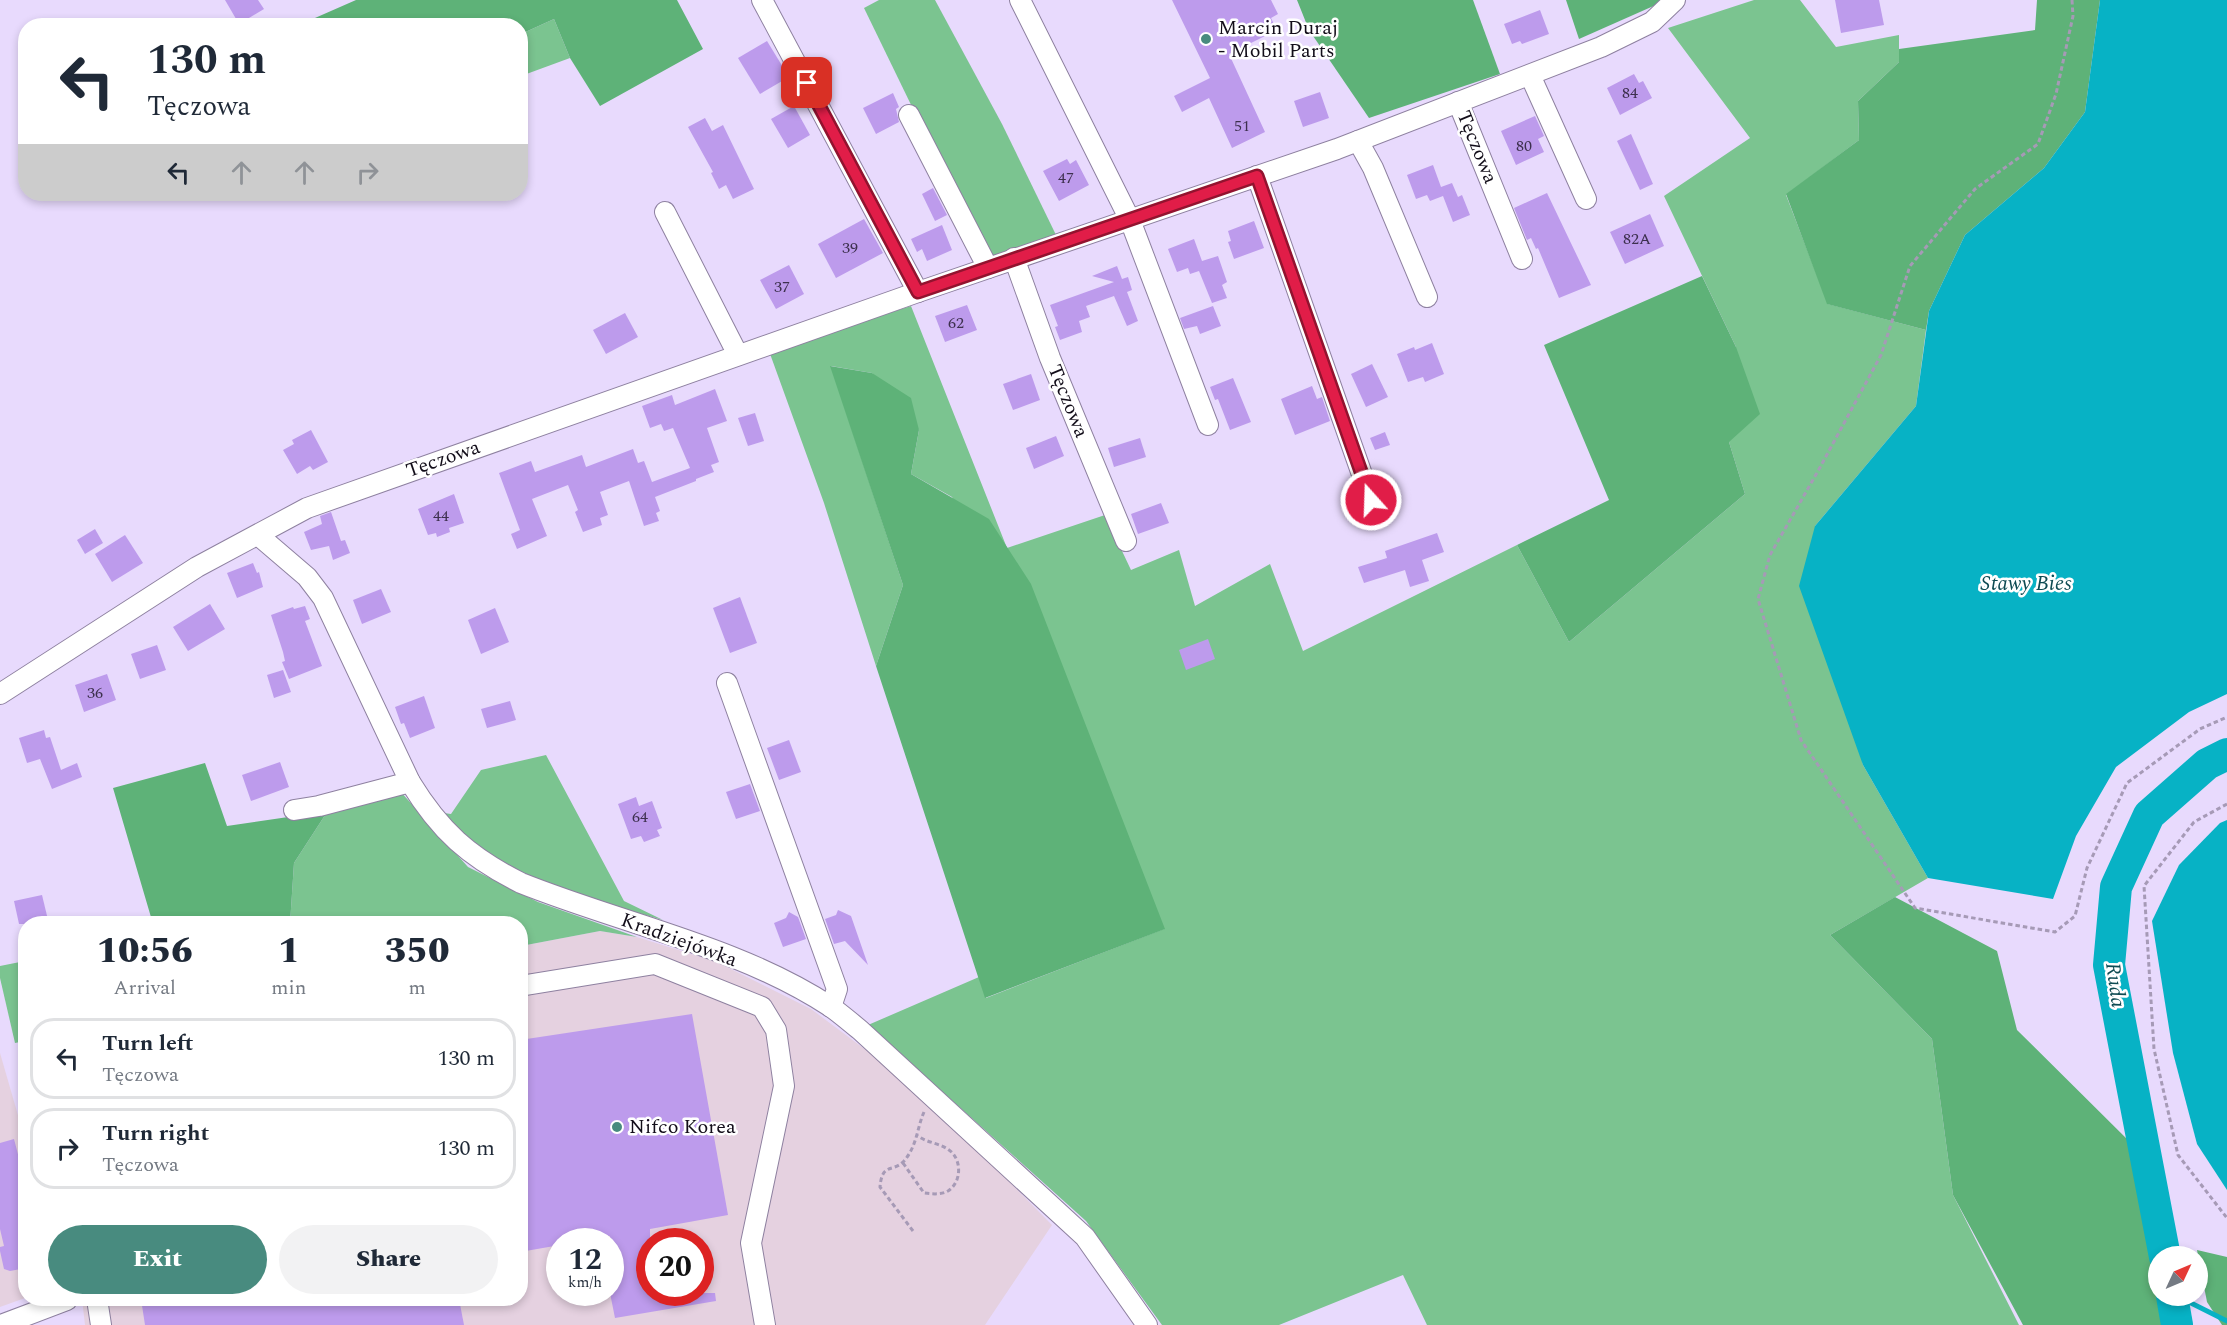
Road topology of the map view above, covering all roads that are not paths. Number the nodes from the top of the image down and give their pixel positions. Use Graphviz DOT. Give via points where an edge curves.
graph roads {
  1 [pos="762,0"];
  2 [pos="1020,0"];
  3 [pos="1675,0"];
  4 [pos="1530,75"];
  5 [pos="1458,102"];
  6 [pos="909,115"];
  7 [pos="1358,141"];
  8 [pos="1257,176"];
  9 [pos="1586,199"];
  10 [pos="665,212"];
  11 [pos="1130,220"];
  12 [pos="1014,258"];
  13 [pos="1522,259"];
  14 [pos="988,267"];
  15 [pos="918,292"];
  16 [pos="1427,297"];
  17 [pos="738,355"];
  18 [pos="1208,425"];
  19 [pos="1371,500"];
  20 [pos="258,535"];
  21 [pos="1126,541"];
  22 [pos="727,683"];
  23 [pos="0,694"];
  24 [pos="410,782"];
  25 [pos="294,810"];
  26 [pos="528,985"];
  27 [pos="831,1007"];
  28 [pos="51,1306"];
  29 [pos="98,1306"];
  30 [pos="1,1325"];
  31 [pos="101,1325"];
  32 [pos="765,1325"];
  33 [pos="1147,1325"];
  1 -- 15 [label="street"];
  2 -- 11 [label="street"];
  3 -- 4 [label="street, Tęczowa" via="1652,22"];
  4 -- 5 [label="street, Tęczowa"];
  4 -- 9 [label="street"];
  5 -- 7 [label="street, Tęczowa"];
  5 -- 13 [label="street, Tęczowa"];
  6 -- 14 [label="street"];
  7 -- 8 [label="street, Tęczowa"];
  7 -- 16 [label="street"];
  8 -- 11 [label="street, Tęczowa"];
  8 -- 19 [label="street"];
  10 -- 17 [label="street"];
  11 -- 12 [label="street, Tęczowa"];
  11 -- 18 [label="street"];
  12 -- 14 [label="street, Tęczowa"];
  12 -- 21 [label="street, Tęczowa" via="1050,358"];
  14 -- 15 [label="street, Tęczowa"];
  15 -- 17 [label="street, Tęczowa"];
  17 -- 20 [label="street, Tęczowa" via="307,508"];
  20 -- 23 [label="street, Tęczowa" via="197,567"];
  20 -- 24 [label="street, Kradziejówka" via="307,577 323,598"];
  22 -- 27 [label="street" via="837,989"];
  24 -- 25 [label="street"];
  24 -- 27 [label="street, Kradziejówka" via="441,826 491,869 521,884 714,951"];
  26 -- 32 [label="street" via="655,964 762,1007 776,1030 784,1086 751,1243"];
  27 -- 33 [label="street, Kradziejówka" via="1084,1237"];
  28 -- 30 [label="street"];
  29 -- 31 [label="street"];
}
